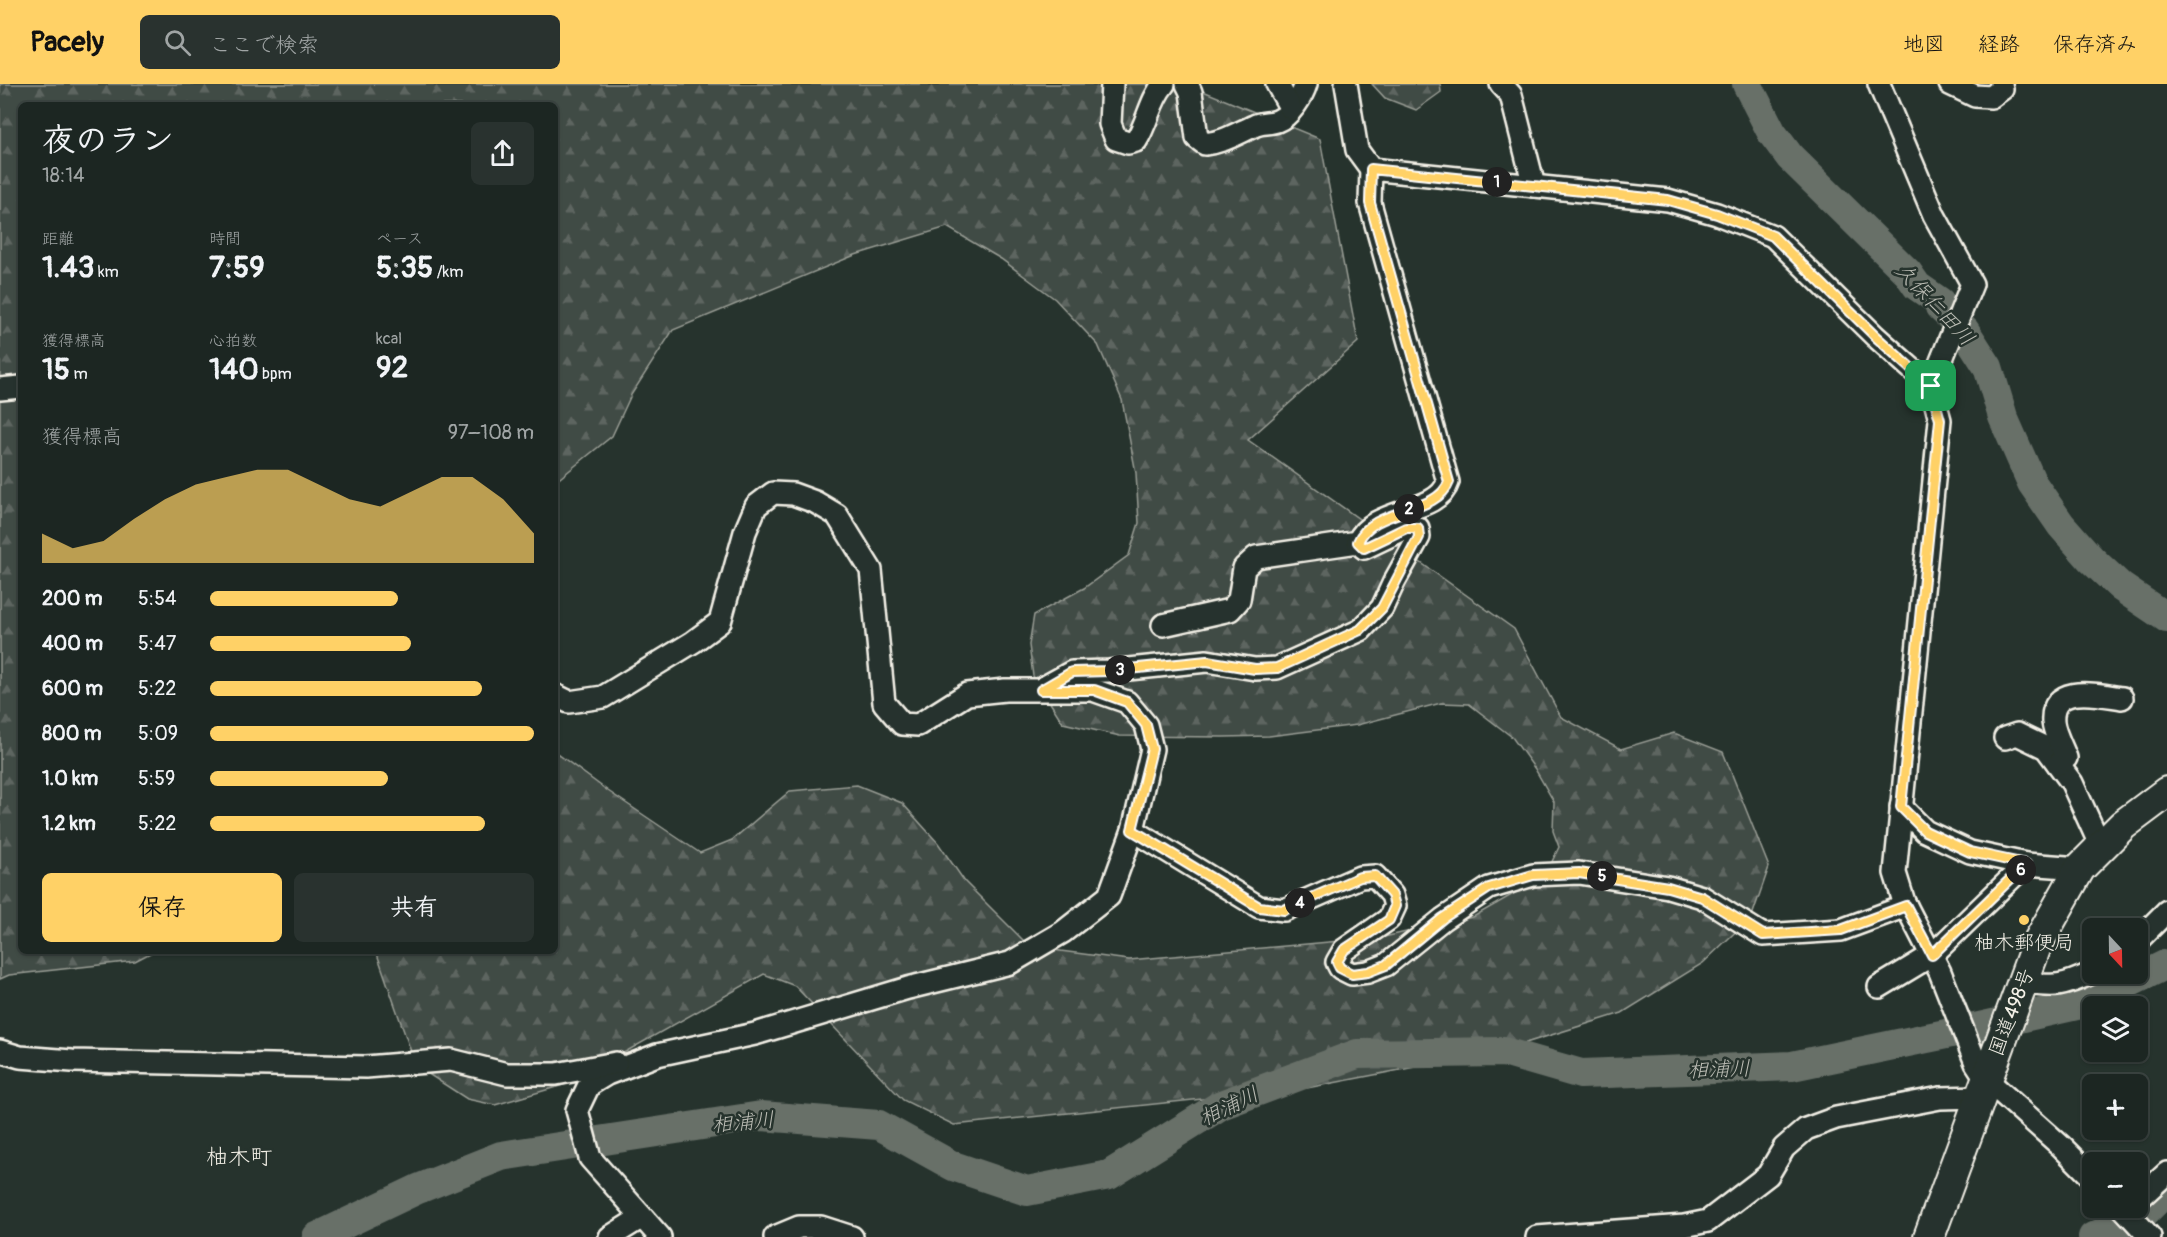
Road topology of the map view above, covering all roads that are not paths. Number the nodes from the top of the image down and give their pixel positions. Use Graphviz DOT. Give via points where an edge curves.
graph roads {
  1 [pos="1112,84"];
  2 [pos="1164,84"];
  3 [pos="1187,84"];
  4 [pos="1277,84"];
  5 [pos="1306,84"];
  6 [pos="1346,84"];
  7 [pos="1501,84"];
  8 [pos="1879,84"];
  9 [pos="1950,84"];
  10 [pos="2001,84"];
  11 [pos="1291,109"];
  12 [pos="1371,169"];
  13 [pos="1534,186"];
  14 [pos="1931,386"];
  15 [pos="18,387"];
  16 [pos="0,389"];
  17 [pos="1358,542"];
  18 [pos="1162,625"];
  19 [pos="1041,690"];
  20 [pos="558,696"];
  21 [pos="2122,698"];
  22 [pos="2005,738"];
  23 [pos="2058,764"];
  24 [pos="2167,792"];
  25 [pos="1901,807"];
  26 [pos="1132,830"];
  27 [pos="2101,847"];
  28 [pos="2026,864"];
  29 [pos="2080,868"];
  30 [pos="1906,906"];
  31 [pos="2167,910"];
  32 [pos="2148,930"];
  33 [pos="1936,964"];
  34 [pos="2082,978"];
  35 [pos="2023,983"];
  36 [pos="1879,987"];
  37 [pos="0,1051"];
  38 [pos="635,1064"];
  39 [pos="1983,1078"];
  40 [pos="2082,1167"];
  41 [pos="2167,1173"];
  42 [pos="2148,1191"];
  43 [pos="642,1217"];
  44 [pos="610,1237"];
  45 [pos="660,1237"];
  46 [pos="776,1237"];
  47 [pos="852,1237"];
  48 [pos="1538,1237"];
  49 [pos="1929,1237"];
  1 -- 2 [label="street" via="1110,124 1116,139 1128,142 1136,141"];
  3 -- 11 [label="street" via="1197,138 1205,144 1280,120"];
  4 -- 11 [label="street"];
  5 -- 11 [label="street"];
  6 -- 12 [label="street" via="1357,150"];
  7 -- 13 [label="street" via="1511,94"];
  8 -- 14 [label="street" via="1934,215 1972,284"];
  9 -- 10 [label="street" via="1975,96 1991,97 2002,89"];
  12 -- 13 [label="street"];
  12 -- 17 [label="street" via="1370,203 1449,482 1431,500 1375,523 1362,532"];
  13 -- 14 [label="street" via="1668,200 1773,236"];
  14 -- 25 [label="street" via="1940,420"];
  15 -- 16 [label="street"];
  17 -- 18 [label="street" via="1256,558 1244,568 1239,600 1230,610"];
  17 -- 19 [label="street" via="1364,548 1406,528 1418,528 1419,537 1382,608 1360,630 1277,668 1255,669 1207,661 1072,672"];
  19 -- 20 [label="street" via="967,694 918,725 902,724 884,703 871,570 837,515 792,494 773,493 756,506 745,532 720,622 603,697 569,702"];
  19 -- 26 [label="street" via="1094,690 1127,702 1146,725 1152,749"];
  21 -- 23 [label="street" via="2076,693 2062,699 2055,708 2053,722 2066,758"];
  22 -- 23 [label="street" via="2017,734 2046,748"];
  23 -- 27 [label="street" via="2072,783"];
  24 -- 27 [label="highway, 国道498号"];
  25 -- 28 [label="street" via="1925,831 1970,852"];
  25 -- 30 [label="street" via="1895,873"];
  26 -- 30 [label="street" via="1259,907 1284,910 1360,877 1375,876 1392,895 1395,906 1389,920 1344,950 1337,962 1352,974 1386,965 1443,918 1489,888 1533,875 1579,873 1668,887 1702,897 1763,935 1841,930"];
  26 -- 38 [label="street" via="1108,897 1063,932 1010,963"];
  27 -- 29 [label="highway, 国道498号"];
  28 -- 29 [label="street"];
  28 -- 33 [label="street"];
  29 -- 35 [label="highway, 国道498号" via="2036,946"];
  30 -- 33 [label="street"];
  31 -- 32 [label="street"];
  33 -- 36 [label="street"];
  33 -- 39 [label="street"];
  34 -- 35 [label="street" via="2055,987"];
  35 -- 39 [label="highway, 国道498号"];
  37 -- 38 [label="street" via="20,1057 84,1061 366,1067 451,1060 507,1074 556,1074 616,1063"];
  38 -- 43 [label="street" via="589,1085 577,1110 590,1158"];
  39 -- 40 [label="street"];
  39 -- 48 [label="street" via="1940,1098 1836,1118 1806,1129 1784,1148 1768,1175 1708,1221"];
  39 -- 49 [label="highway, 国道498号"];
  41 -- 42 [label="street"];
  43 -- 44 [label="street"];
  43 -- 45 [label="street"];
  46 -- 47 [label="street" via="799,1227 821,1227"];
}
